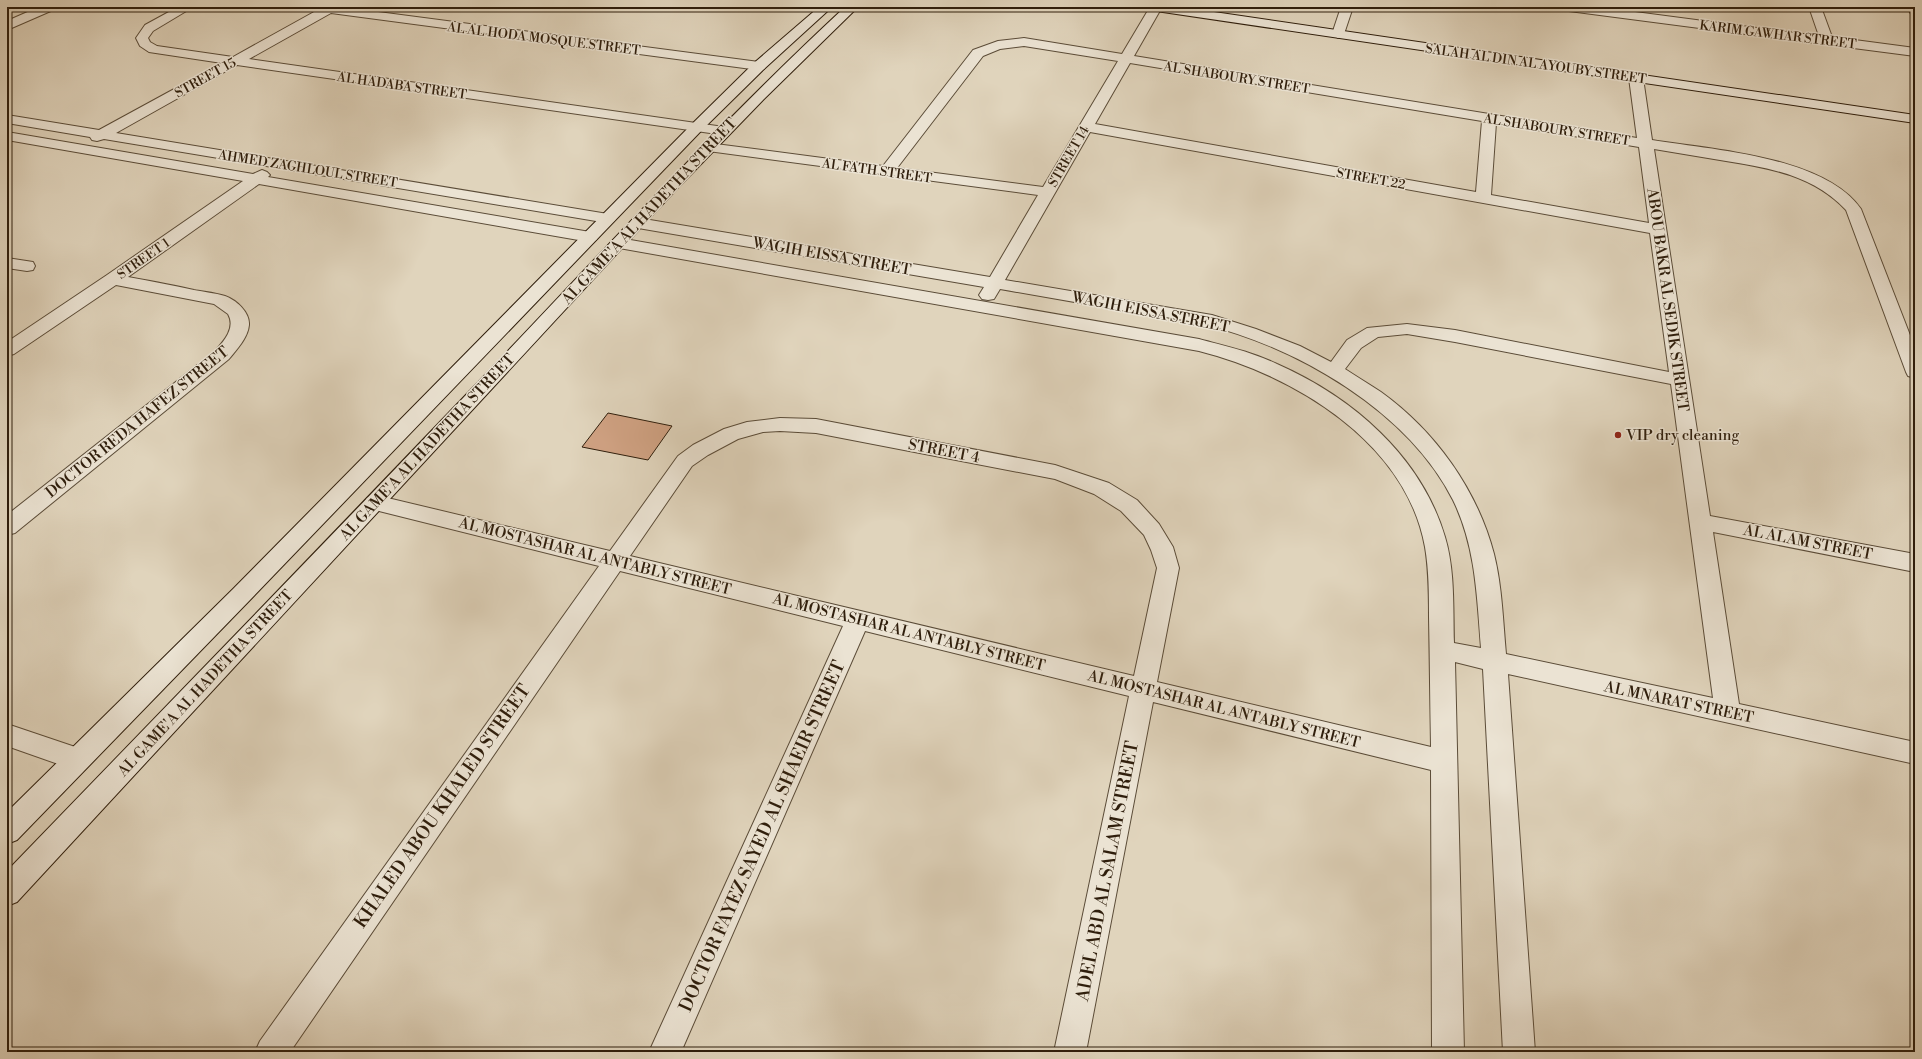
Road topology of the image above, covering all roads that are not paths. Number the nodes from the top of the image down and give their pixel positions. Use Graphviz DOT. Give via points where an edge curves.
graph roads {
  1 [pos="49,7"];
  2 [pos="188,7"];
  3 [pos="822,7"];
  4 [pos="852,7"];
  5 [pos="1156,7"];
  6 [pos="1347,7"];
  7 [pos="1569,7"];
  8 [pos="1815,7"];
  9 [pos="1913,7"];
  10 [pos="330,8"];
  11 [pos="14,11"];
  12 [pos="1915,11"];
  13 [pos="33,14"];
  14 [pos="7,26"];
  15 [pos="1338,34"];
  16 [pos="1827,40"];
  17 [pos="1915,52"];
  18 [pos="1125,59"];
  19 [pos="234,61"];
  20 [pos="759,66"];
  21 [pos="1636,78"];
  22 [pos="1490,118"];
  23 [pos="7,119"];
  24 [pos="1915,119"];
  25 [pos="697,127"];
  26 [pos="1085,127"];
  27 [pos="724,131"];
  28 [pos="100,135"];
  29 [pos="7,136"];
  30 [pos="1645,143"];
  31 [pos="77,148"];
  32 [pos="708,148"];
  33 [pos="278,164"];
  34 [pos="887,171"];
  35 [pos="256,179"];
  36 [pos="1047,192"];
  37 [pos="1483,198"];
  38 [pos="608,218"];
  39 [pos="638,223"];
  40 [pos="1657,230"];
  41 [pos="590,237"];
  42 [pos="619,243"];
  43 [pos="7,263"];
  44 [pos="27,266"];
  45 [pos="113,279"];
  46 [pos="994,283"];
  47 [pos="981,306"];
  48 [pos="7,350"];
  49 [pos="1334,370"];
  50 [pos="1915,372"];
  51 [pos="1679,380"];
  52 [pos="375,503"];
  53 [pos="1700,522"];
  54 [pos="7,527"];
  55 [pos="614,561"];
  56 [pos="1915,563"];
  57 [pos="241,595"];
  58 [pos="276,607"];
  59 [pos="858,620"];
  60 [pos="1443,650"];
  61 [pos="1495,662"];
  62 [pos="1144,689"];
  63 [pos="1728,713"];
  64 [pos="7,735"];
  65 [pos="1915,753"];
  66 [pos="78,759"];
  67 [pos="1444,762"];
  68 [pos="7,831"];
  69 [pos="7,892"];
  70 [pos="271,1052"];
  71 [pos="665,1052"];
  72 [pos="1070,1052"];
  73 [pos="1448,1052"];
  74 [pos="1519,1052"];
  1 -- 13 [label="street"];
  2 -- 19 [label="street, AL HADABA STREET" via="149,28 142,38 146,46"];
  3 -- 20 [label="street, AL GAME'A AL HADETHA STREET"];
  4 -- 27 [label="street, AL GAME'A AL HADETHA STREET" via="786,68"];
  5 -- 15 [label="street, SALAH AL DIN AL AYOUBY STREET"];
  5 -- 18 [label="street, STREET 14"];
  6 -- 15 [label="street"];
  7 -- 16 [label="street, KARIM GAWHAR STREET"];
  8 -- 16 [label="street"];
  9 -- 12 [label="street"];
  10 -- 19 [label="street, STREET 15"];
  10 -- 20 [label="street, AL AL HODA MOSQUE STREET"];
  11 -- 13 [label="street"];
  13 -- 14 [label="street"];
  15 -- 21 [label="street, SALAH AL DIN AL AYOUBY STREET"];
  16 -- 17 [label="street, KARIM GAWHAR STREET"];
  18 -- 22 [label="street, AL SHABOURY STREET"];
  18 -- 26 [label="street, STREET 14"];
  18 -- 34 [label="street, AL SHABOURY STREET" via="1024,42 986,48 978,53"];
  19 -- 25 [label="street, AL HADABA STREET"];
  19 -- 28 [label="street, STREET 15"];
  20 -- 25 [label="street, AL GAME'A AL HADETHA STREET"];
  21 -- 24 [label="street, SALAH AL DIN AL AYOUBY STREET"];
  21 -- 30 [label="street, ABOU BAKR AL SEDIK STREET"];
  22 -- 30 [label="street, AL SHABOURY STREET"];
  22 -- 37 [label="street"];
  23 -- 28 [label="street, AHMED ZAGHLOUL STREET"];
  25 -- 27 [label="street, AL HADABA STREET"];
  25 -- 38 [label="street, AL GAME'A AL HADETHA STREET"];
  26 -- 36 [label="street, STREET 14"];
  26 -- 37 [label="street, STREET 22"];
  27 -- 32 [label="street, AL GAME'A AL HADETHA STREET"];
  28 -- 31 [label="street, STREET 15"];
  28 -- 33 [label="street, AHMED ZAGHLOUL STREET"];
  29 -- 31 [label="street, AHMED ZAGHLOUL STREET"];
  30 -- 40 [label="street, ABOU BAKR AL SEDIK STREET"];
  30 -- 50 [label="street, AL SHABOURY STREET" via="1772,164 1812,178 1846,200 1857,217"];
  31 -- 35 [label="street, AHMED ZAGHLOUL STREET"];
  32 -- 34 [label="street, AL FATH STREET"];
  32 -- 39 [label="street, AL GAME'A AL HADETHA STREET"];
  33 -- 35 [label="street, STREET 1"];
  33 -- 38 [label="street, AHMED ZAGHLOUL STREET"];
  34 -- 36 [label="street, AL FATH STREET"];
  35 -- 41 [label="street, AHMED ZAGHLOUL STREET"];
  35 -- 45 [label="street, STREET 1"];
  36 -- 46 [label="street, STREET 14"];
  37 -- 40 [label="street, STREET 22"];
  38 -- 41 [label="street, AL GAME'A AL HADETHA STREET"];
  39 -- 42 [label="street, AL GAME'A AL HADETHA STREET"];
  39 -- 46 [label="street, WAGIH EISSA STREET"];
  40 -- 51 [label="street, ABOU BAKR AL SEDIK STREET"];
  41 -- 57 [label="street, AL GAME'A AL HADETHA STREET"];
  42 -- 47 [label="street, WAGIH EISSA STREET"];
  42 -- 52 [label="street, AL GAME'A AL HADETHA STREET"];
  43 -- 44 [label="street"];
  45 -- 48 [label="street, STREET 1"];
  45 -- 54 [label="street, DOCTOR REDA HAFEZ STREET" via="218,300 230,305 238,312 241,321 239,332 222,355"];
  46 -- 47 [label="street, STREET 14"];
  46 -- 49 [label="street, WAGIH EISSA STREET" via="1206,320 1272,340"];
  47 -- 60 [label="street, WAGIH EISSA STREET" via="1164,338 1235,354 1289,377 1332,403 1385,449 1423,506 1434,537 1440,570"];
  49 -- 51 [label="street" via="1354,344 1373,332 1406,329 1455,336"];
  49 -- 61 [label="street, WAGIH EISSA STREET" via="1385,405 1414,432 1437,458 1455,485 1470,514 1480,545 1486,576"];
  51 -- 53 [label="street, ABOU BAKR AL SEDIK STREET"];
  52 -- 55 [label="street, AL MOSTASHAR AL ANTABLY STREET"];
  52 -- 58 [label="street, AL GAME'A AL HADETHA STREET"];
  53 -- 56 [label="street, AL ALAM STREET"];
  53 -- 63 [label="street, ABOU BAKR AL SEDIK STREET"];
  55 -- 59 [label="street, AL MOSTASHAR AL ANTABLY STREET"];
  55 -- 62 [label="street, STREET 4" via="685,461 702,447 746,428 793,423 816,426 1055,472 1082,479 1107,490 1148,524 1161,545 1168,568"];
  55 -- 70 [label="street, KHALED ABOU KHALED STREET"];
  57 -- 58 [label="street"];
  57 -- 66 [label="street, AL GAME'A AL HADETHA STREET"];
  58 -- 69 [label="street, AL GAME'A AL HADETHA STREET"];
  59 -- 62 [label="street, AL MOSTASHAR AL ANTABLY STREET"];
  59 -- 71 [label="street, DOCTOR FAYEZ SAYED AL SHAEIR STREET"];
  60 -- 61 [label="street, AL MNARAT STREET"];
  60 -- 67 [label="street, WAGIH EISSA STREET"];
  61 -- 63 [label="street, AL MNARAT STREET"];
  61 -- 74 [label="street, WAGIH EISSA STREET"];
  62 -- 67 [label="street, AL MOSTASHAR AL ANTABLY STREET"];
  62 -- 72 [label="street, ADEL ABD AL SALAM STREET"];
  63 -- 65 [label="street, AL MNARAT STREET"];
  64 -- 66 [label="street"];
  66 -- 68 [label="street, AL GAME'A AL HADETHA STREET"];
  67 -- 73 [label="street, WAGIH EISSA STREET"];
}
